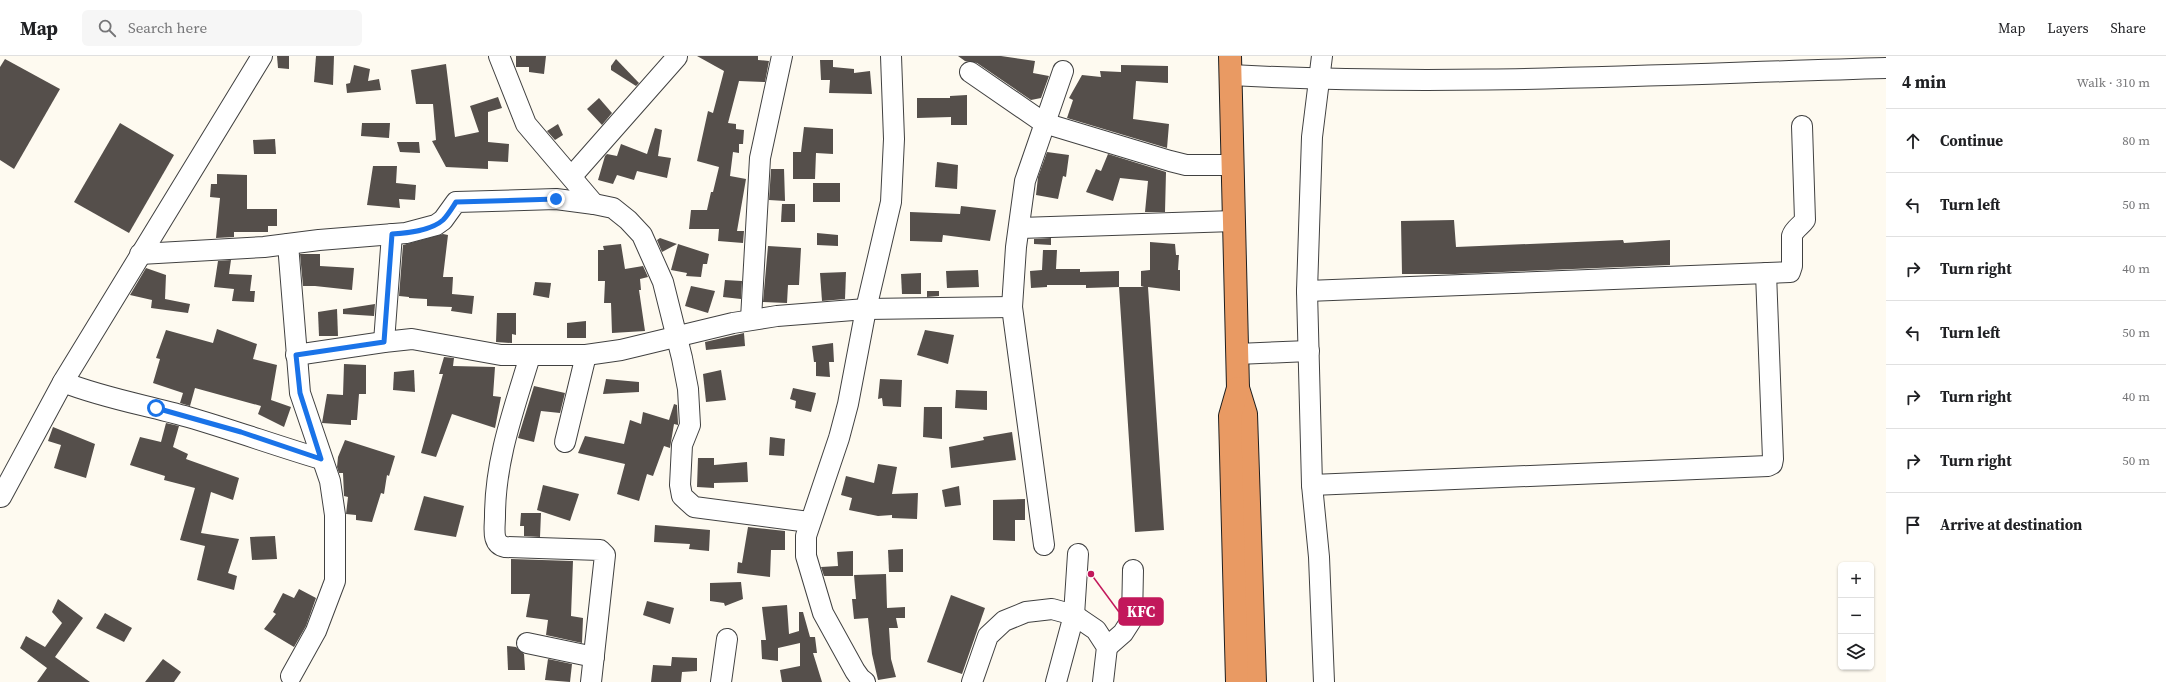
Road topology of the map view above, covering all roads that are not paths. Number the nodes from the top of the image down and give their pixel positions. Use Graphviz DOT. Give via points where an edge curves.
graph roads {
  1 [pos="262,56"];
  2 [pos="499,56"];
  3 [pos="782,56"];
  4 [pos="891,56"];
  5 [pos="1322,56"];
  6 [pos="677,57"];
  7 [pos="1230,65"];
  8 [pos="1886,68"];
  9 [pos="1063,71"];
  10 [pos="970,72"];
  11 [pos="1321,80"];
  12 [pos="1044,123"];
  13 [pos="1802,126"];
  14 [pos="1233,165"];
  15 [pos="572,176"];
  16 [pos="594,204"];
  17 [pos="1234,220"];
  18 [pos="1020,228"];
  19 [pos="392,234"];
  20 [pos="288,244"];
  21 [pos="140,254"];
  22 [pos="1766,273"];
  23 [pos="1307,291"];
  24 [pos="1012,307"];
  25 [pos="866,310"];
  26 [pos="751,320"];
  27 [pos="676,336"];
  28 [pos="384,342"];
  29 [pos="1309,351"];
  30 [pos="1237,354"];
  31 [pos="296,355"];
  32 [pos="586,355"];
  33 [pos="530,356"];
  34 [pos="63,382"];
  35 [pos="1238,388"];
  36 [pos="565,442"];
  37 [pos="321,459"];
  38 [pos="1312,486"];
  39 [pos="1,497"];
  40 [pos="808,522"];
  41 [pos="1044,545"];
  42 [pos="1078,554"];
  43 [pos="1133,570"];
  44 [pos="1074,615"];
  45 [pos="727,639"];
  46 [pos="527,643"];
  47 [pos="1107,646"];
  48 [pos="594,657"];
  49 [pos="291,676"];
  50 [pos="858,681"];
  51 [pos="591,682"];
  52 [pos="721,682"];
  53 [pos="972,682"];
  54 [pos="1056,682"];
  55 [pos="1103,682"];
  56 [pos="1237,682"];
  57 [pos="1255,682"];
  58 [pos="1324,682"];
  1 -- 21 [label="street"];
  2 -- 15 [label="street" via="526,124"];
  3 -- 26 [label="street" via="760,158"];
  4 -- 25 [label="street" via="894,139 891,202"];
  5 -- 11 [label="street"];
  6 -- 15 [label="street"];
  7 -- 11 [label="street"];
  7 -- 14 [label="highway"];
  8 -- 11 [label="street" via="1523,79"];
  9 -- 12 [label="street"];
  10 -- 12 [label="street"];
  11 -- 23 [label="street" via="1312,137"];
  12 -- 14 [label="street" via="1170,162 1186,165"];
  12 -- 18 [label="street" via="1025,181"];
  13 -- 22 [label="street" via="1805,220 1793,232 1790,272"];
  14 -- 17 [label="highway"];
  15 -- 16 [label="street"];
  16 -- 19 [label="street" via="556,199 456,202 443,220 436,225"];
  16 -- 27 [label="street" via="613,208 642,235 663,282"];
  17 -- 18 [label="street"];
  17 -- 30 [label="highway"];
  18 -- 24 [label="street" via="1016,247"];
  19 -- 20 [label="street"];
  19 -- 28 [label="street"];
  20 -- 21 [label="street"];
  20 -- 31 [label="street"];
  21 -- 34 [label="street"];
  22 -- 23 [label="street"];
  22 -- 38 [label="street" via="1773,459 1772,464 1768,466"];
  23 -- 29 [label="street"];
  24 -- 25 [label="street"];
  24 -- 41 [label="street"];
  25 -- 26 [label="street"];
  25 -- 40 [label="street" via="839,438"];
  26 -- 27 [label="street"];
  27 -- 32 [label="street" via="621,350"];
  27 -- 40 [label="street" via="690,410 690,425 682,445 680,484 685,500 694,507"];
  28 -- 31 [label="street"];
  28 -- 33 [label="street" via="412,339 501,355"];
  29 -- 30 [label="street"];
  29 -- 38 [label="street"];
  30 -- 35 [label="highway"];
  31 -- 37 [label="street" via="300,393"];
  32 -- 33 [label="street"];
  32 -- 36 [label="street"];
  33 -- 48 [label="street" via="501,455 496,497 496,540 500,546 505,547 546,547 603,552 605,559"];
  34 -- 37 [label="street" via="89,392 234,430"];
  34 -- 39 [label="street"];
  35 -- 56 [label="highway" via="1230,416"];
  35 -- 57 [label="highway" via="1246,414"];
  37 -- 49 [label="street" via="330,481 335,515 335,581 316,631"];
  38 -- 58 [label="street" via="1319,557"];
  40 -- 50 [label="street" via="806,556 823,613"];
  42 -- 44 [label="street"];
  43 -- 47 [label="street" via="1132,620"];
  44 -- 47 [label="street" via="1096,630"];
  44 -- 53 [label="street" via="1052,609 1026,612 1004,621 988,636"];
  44 -- 54 [label="street"];
  45 -- 52 [label="street"];
  46 -- 48 [label="street"];
  47 -- 55 [label="street"];
  48 -- 51 [label="street"];
}
